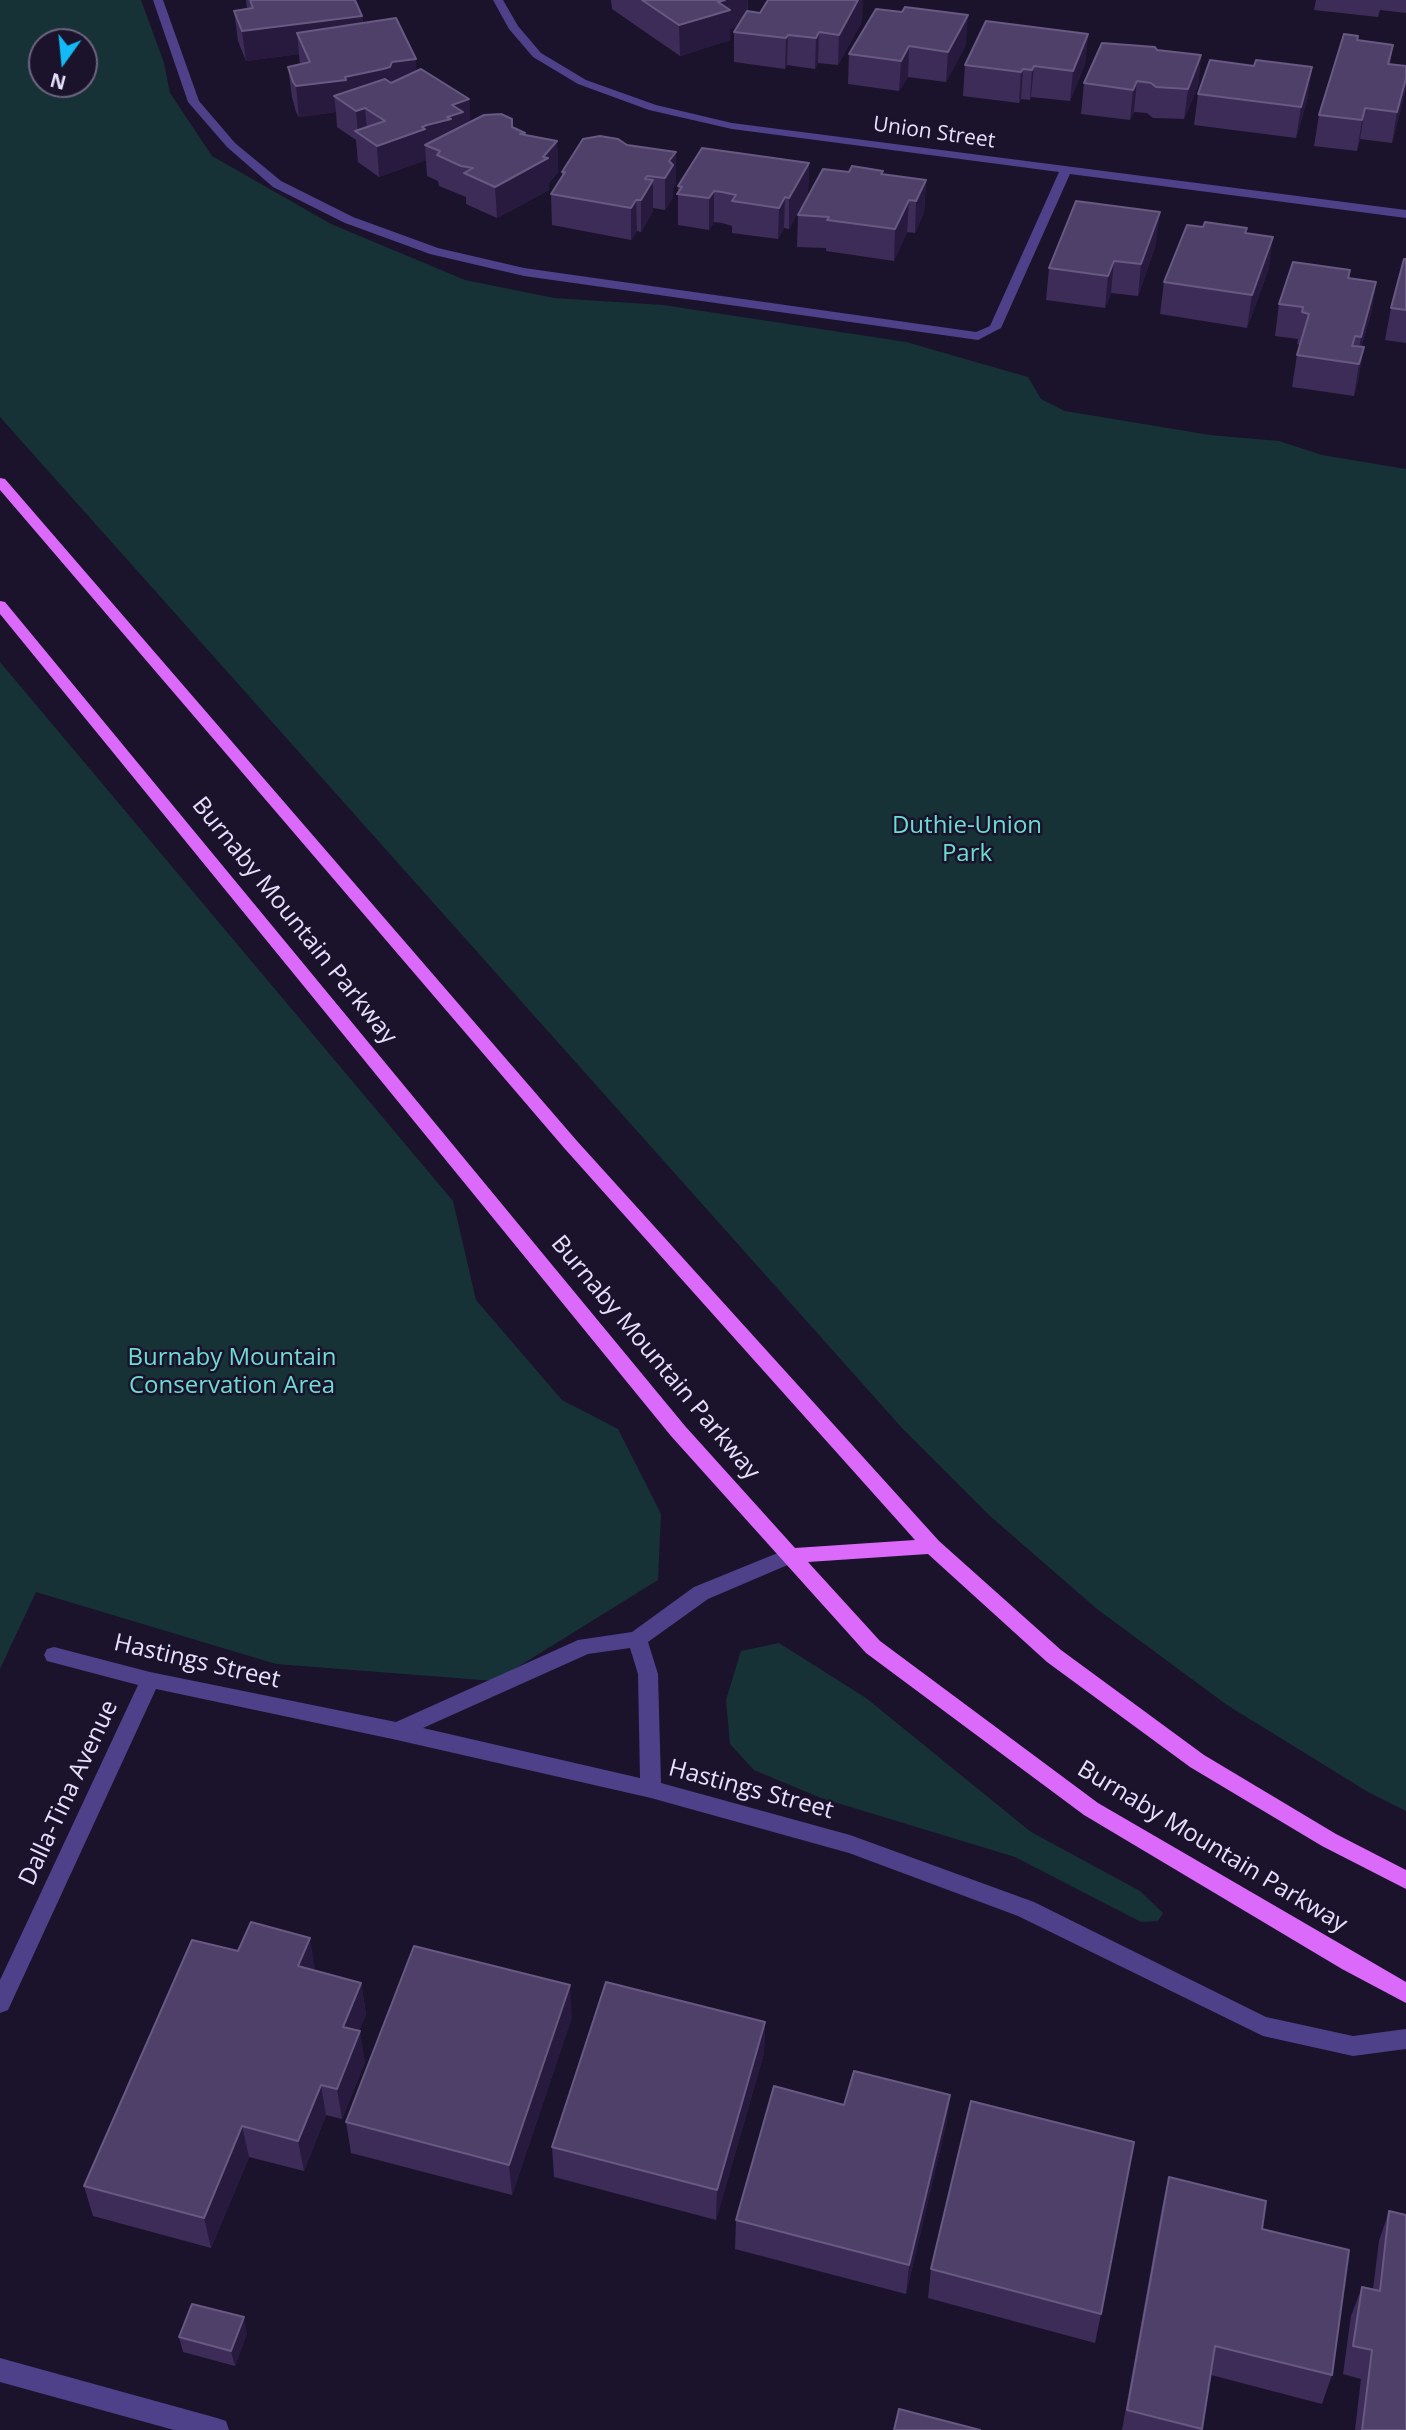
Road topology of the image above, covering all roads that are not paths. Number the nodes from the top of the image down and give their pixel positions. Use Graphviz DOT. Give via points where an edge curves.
graph roads {
  1 [pos="158,0"];
  2 [pos="498,0"];
  3 [pos="1066,170"];
  4 [pos="1406,214"];
  5 [pos="0,482"];
  6 [pos="0,605"];
  7 [pos="932,1546"];
  8 [pos="790,1556"];
  9 [pos="637,1639"];
  10 [pos="54,1655"];
  11 [pos="150,1681"];
  12 [pos="397,1731"];
  13 [pos="651,1789"];
  14 [pos="1406,1880"];
  15 [pos="1406,1993"];
  16 [pos="0,2003"];
  17 [pos="1406,2039"];
  18 [pos="0,2370"];
  19 [pos="217,2430"];
  1 -- 3 [label="street" via="194,102 231,145 276,184 349,220 434,251 524,272 978,336 995,328"];
  2 -- 3 [label="street, Union Street" via="537,55 582,82 653,107 732,126"];
  3 -- 4 [label="street, Union Street"];
  5 -- 7 [label="main road" via="571,1145"];
  6 -- 8 [label="main road, Burnaby Mountain Parkway" via="678,1431"];
  7 -- 8 [label="main road"];
  7 -- 14 [label="main road" via="1054,1656 1197,1761"];
  8 -- 9 [label="street" via="701,1592"];
  8 -- 15 [label="main road, Burnaby Mountain Parkway" via="873,1647 1091,1809"];
  9 -- 12 [label="street" via="585,1646"];
  9 -- 13 [label="street" via="648,1674"];
  10 -- 11 [label="street, Hastings Street"];
  11 -- 12 [label="street, Hastings Street"];
  11 -- 16 [label="street, Dalla-Tina Avenue"];
  12 -- 13 [label="street, Hastings Street"];
  13 -- 17 [label="street, Hastings Street" via="850,1844 1026,1909 1263,2026 1353,2046"];
  18 -- 19 [label="street"];
}
